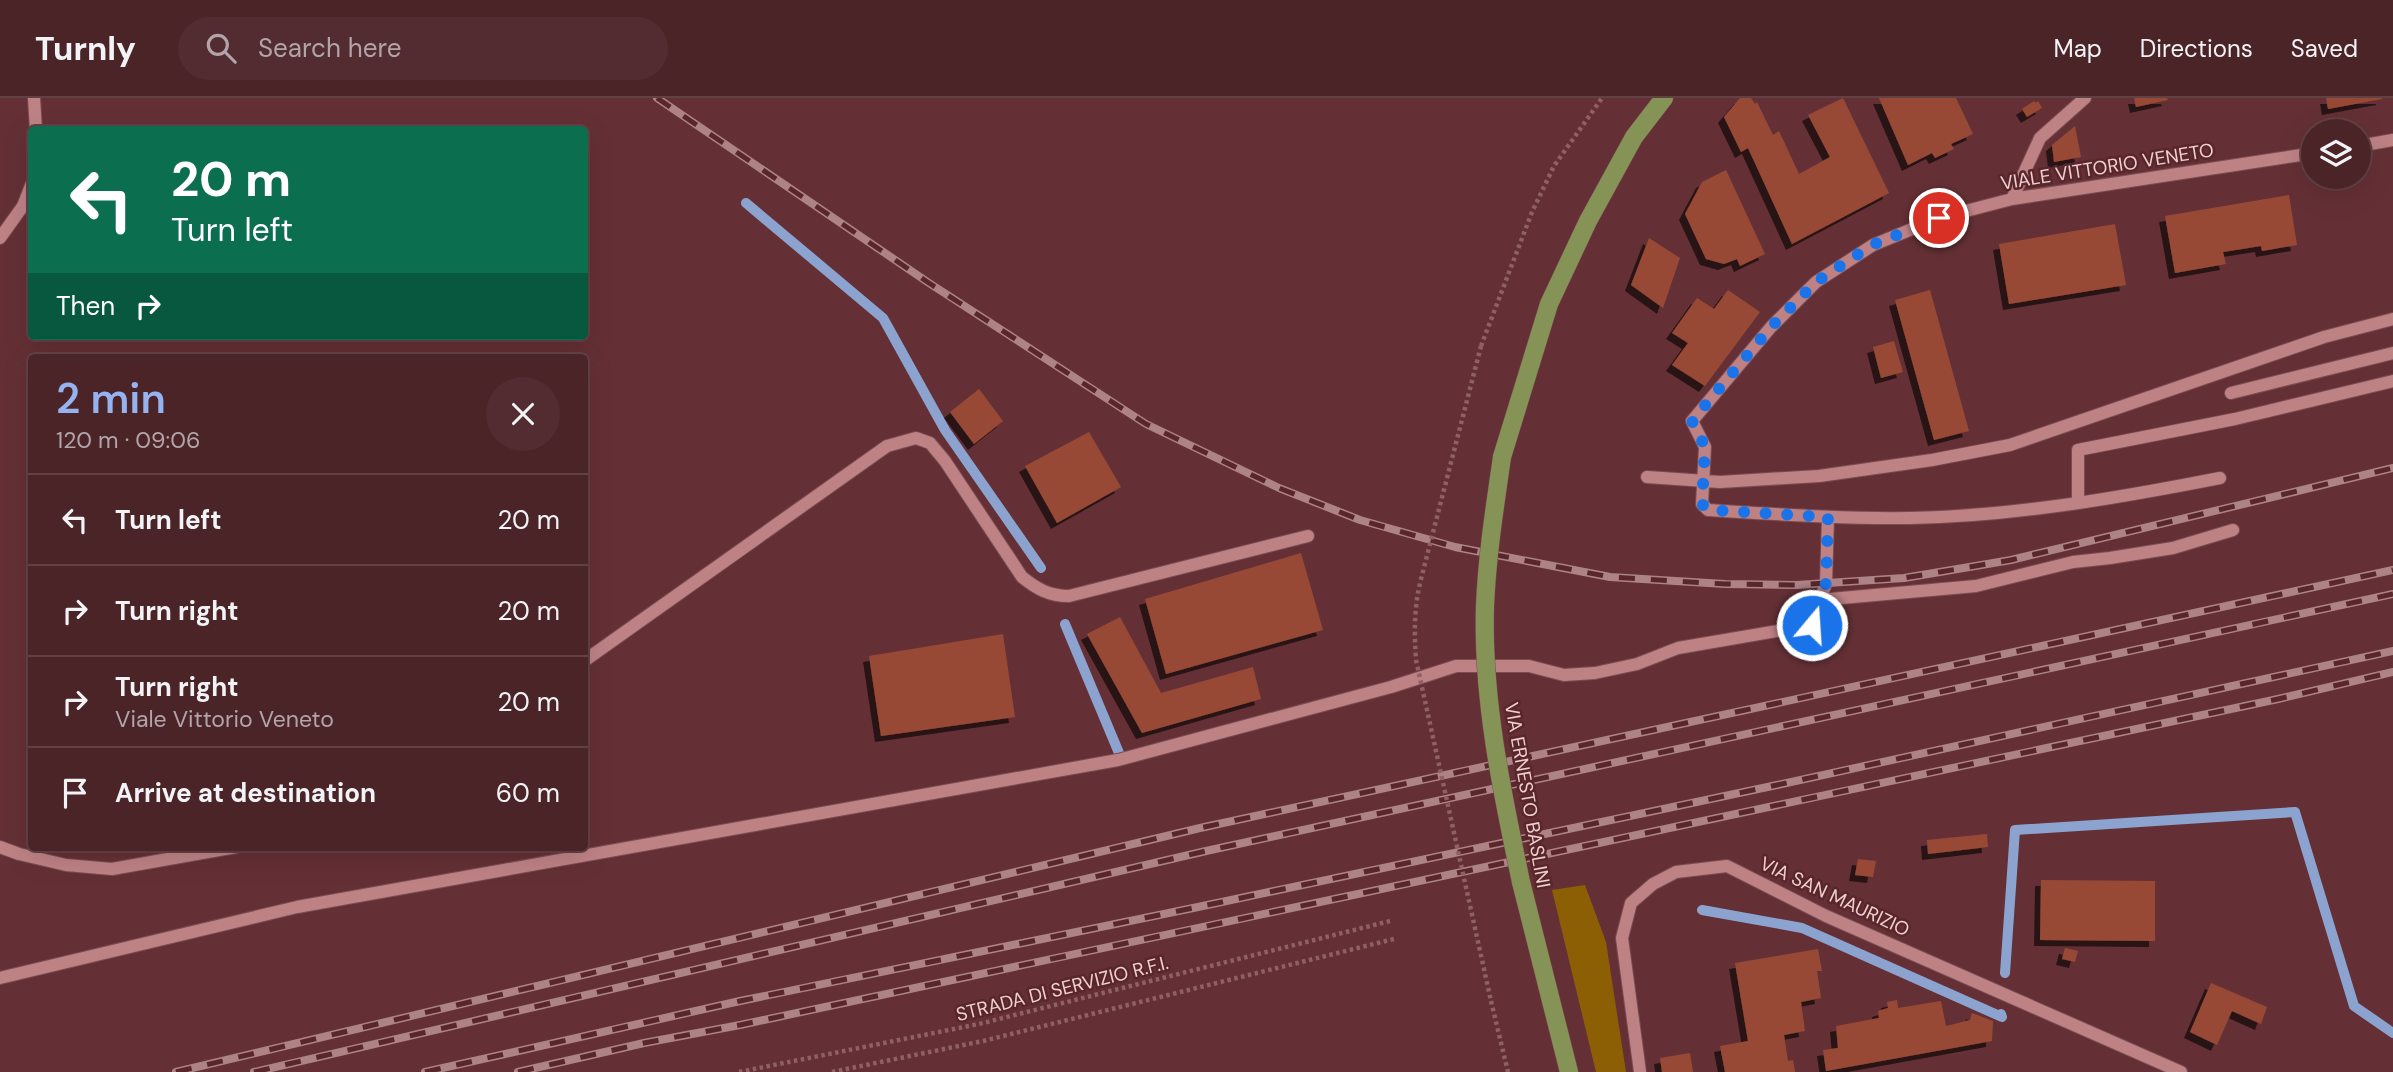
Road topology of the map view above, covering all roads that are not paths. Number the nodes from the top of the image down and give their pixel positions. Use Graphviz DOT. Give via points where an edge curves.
graph roads {
  1 [pos="34,98"];
  2 [pos="1664,98"];
  3 [pos="2085,98"];
  4 [pos="36,126"];
  5 [pos="2393,140"];
  6 [pos="2371,144"];
  7 [pos="2301,155"];
  8 [pos="28,193"];
  9 [pos="2012,199"];
  10 [pos="0,237"];
  11 [pos="2393,319"];
  12 [pos="2393,353"];
  13 [pos="2236,368"];
  14 [pos="2393,381"];
  15 [pos="1647,477"];
  16 [pos="2220,478"];
  17 [pos="1703,482"];
  18 [pos="2078,503"];
  19 [pos="1828,517"];
  20 [pos="2233,530"];
  21 [pos="1308,536"];
  22 [pos="1819,600"];
  23 [pos="588,658"];
  24 [pos="0,847"];
  25 [pos="213,851"];
  26 [pos="0,978"];
  27 [pos="1569,1072"];
  28 [pos="1640,1072"];
  29 [pos="2181,1072"];
  1 -- 4 [label="street"];
  2 -- 27 [label="main road, VIA ERNESTO BASLINI, bridge" via="1634,137 1549,304 1502,457 1491,534 1485,608 1488,692 1501,787"];
  3 -- 9 [label="street" via="2040,138"];
  5 -- 6 [label="street"];
  7 -- 9 [label="street, VIALE VITTORIO VENETO"];
  8 -- 10 [label="street"];
  9 -- 17 [label="street, VIALE VITTORIO VENETO" via="1939,218 1872,245 1816,282 1771,327 1692,421 1705,447"];
  11 -- 13 [label="street"];
  12 -- 13 [label="street" via="2237,392"];
  13 -- 17 [label="street" via="2010,445 1819,476"];
  14 -- 18 [label="street" via="2078,450"];
  15 -- 17 [label="street"];
  16 -- 18 [label="street"];
  17 -- 19 [label="street" via="1702,504 1708,510"];
  18 -- 19 [label="street" via="1958,516"];
  19 -- 22 [label="street" via="1826,583"];
  20 -- 22 [label="street" via="2173,548 2073,562 1976,586"];
  21 -- 23 [label="street" via="1069,596 1046,593 1022,578 945,461 930,443 916,438 887,446"];
  22 -- 26 [label="street" via="1812,625 1678,648 1595,673 1564,675 1528,666 1455,666 1118,760 297,907"];
  24 -- 25 [label="street" via="66,865 112,869"];
  28 -- 29 [label="street, VIA SAN MAURIZIO" via="1622,938 1630,902 1675,872 1727,866 1826,916"];
}
